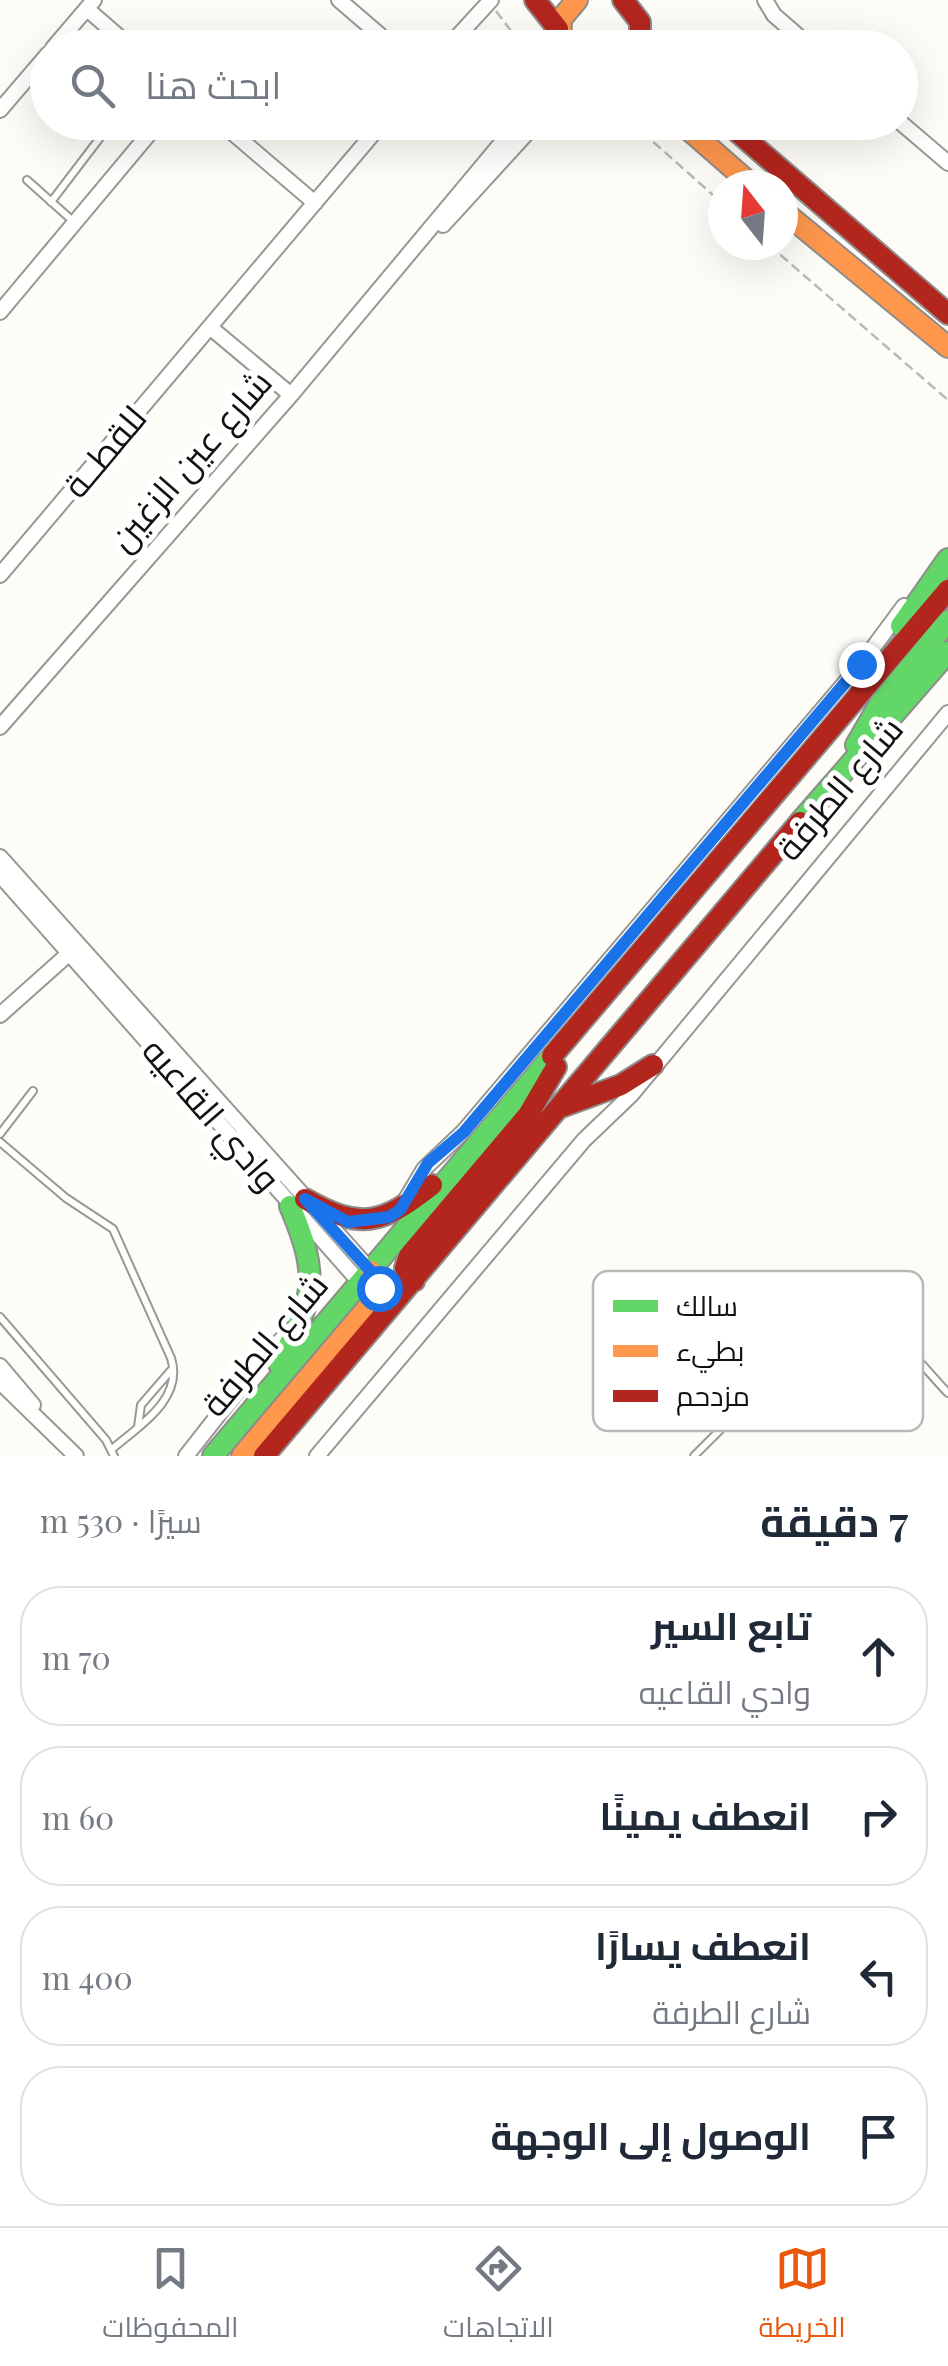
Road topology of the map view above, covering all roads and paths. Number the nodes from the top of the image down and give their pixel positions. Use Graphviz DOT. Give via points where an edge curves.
graph roads {
  1 [pos="339,0"];
  2 [pos="535,0"];
  3 [pos="577,0"];
  4 [pos="765,0"];
  5 [pos="90,4"];
  6 [pos="484,4"];
  7 [pos="635,5"];
  8 [pos="72,30"];
  9 [pos="115,30"];
  10 [pos="374,30"];
  11 [pos="462,30"];
  12 [pos="512,30"];
  13 [pos="554,30"];
  14 [pos="561,30"];
  15 [pos="639,30"];
  16 [pos="791,30"];
  17 [pos="30,75"];
  18 [pos="0,110"];
  19 [pos="918,137"];
  20 [pos="98,140"];
  21 [pos="144,140"];
  22 [pos="241,140"];
  23 [pos="368,140"];
  24 [pos="504,140"];
  25 [pos="520,140"];
  26 [pos="650,140"];
  27 [pos="701,140"];
  28 [pos="747,140"];
  29 [pos="948,162"];
  30 [pos="735,170"];
  31 [pos="26,180"];
  32 [pos="708,191"];
  33 [pos="51,202"];
  34 [pos="315,203"];
  35 [pos="798,223"];
  36 [pos="76,224"];
  37 [pos="420,245"];
  38 [pos="786,260"];
  39 [pos="0,312"];
  40 [pos="948,314"];
  41 [pos="211,328"];
  42 [pos="948,347"];
  43 [pos="291,395"];
  44 [pos="948,400"];
  45 [pos="948,559"];
  46 [pos="0,575"];
  47 [pos="948,590"];
  48 [pos="925,591"];
  49 [pos="948,622"];
  50 [pos="948,652"];
  51 [pos="867,686"];
  52 [pos="948,713"];
  53 [pos="6,723"];
  54 [pos="943,724"];
  55 [pos="0,739"];
  56 [pos="845,771"];
  57 [pos="0,857"];
  58 [pos="0,875"];
  59 [pos="73,951"];
  60 [pos="0,1015"];
  61 [pos="567,1041"];
  62 [pos="654,1065"];
  63 [pos="33,1091"];
  64 [pos="558,1108"];
  65 [pos="0,1134"];
  66 [pos="0,1142"];
  67 [pos="479,1143"];
  68 [pos="298,1202"];
  69 [pos="400,1210"];
  70 [pos="414,1281"];
  71 [pos="369,1284"];
  72 [pos="400,1298"];
  73 [pos="0,1317"];
  74 [pos="304,1318"];
  75 [pos="0,1366"];
  76 [pos="174,1368"];
  77 [pos="923,1369"];
  78 [pos="0,1382"];
  79 [pos="948,1393"];
  80 [pos="255,1407"];
  81 [pos="138,1427"];
  82 [pos="719,1431"];
  83 [pos="58,1438"];
  84 [pos="113,1452"];
  85 [pos="76,1456"];
  86 [pos="186,1456"];
  87 [pos="213,1456"];
  88 [pos="242,1456"];
  89 [pos="264,1456"];
  90 [pos="318,1456"];
  91 [pos="694,1456"];
  1 -- 10 [label="street"];
  2 -- 13 [label="main road"];
  3 -- 14 [label="main road"];
  4 -- 16 [label="street"];
  5 -- 8 [label="street"];
  5 -- 9 [label="street"];
  6 -- 11 [label="street"];
  6 -- 12 [label="path"];
  7 -- 15 [label="main road"];
  17 -- 18 [label="street"];
  19 -- 29 [label="street"];
  20 -- 33 [label="lane"];
  21 -- 36 [label="street"];
  22 -- 34 [label="street"];
  23 -- 34 [label="street, للقطــة"];
  24 -- 37 [label="street, شارع عين الزغين"];
  25 -- 37 [label="street, شارع عين الزغين"];
  26 -- 32 [label="path"];
  27 -- 30 [label="main road"];
  28 -- 40 [label="main road"];
  31 -- 33 [label="lane"];
  33 -- 36 [label="lane"];
  34 -- 41 [label="street, للقطــة"];
  35 -- 42 [label="main road"];
  36 -- 39 [label="street"];
  37 -- 43 [label="street, شارع عين الزغين"];
  38 -- 44 [label="path"];
  41 -- 43 [label="street"];
  41 -- 46 [label="street, للقطــة"];
  43 -- 53 [label="street, شارع عين الزغين"];
  45 -- 48 [label="main road"];
  47 -- 51 [label="main road, شارع الطرفة"];
  48 -- 51 [label="main road"];
  48 -- 69 [label="street, شارع الطرفة" via="892,619 861,664 464,1132 428,1163"];
  49 -- 56 [label="main road" via="881,702"];
  50 -- 56 [label="main road, شارع الطرفة"];
  51 -- 61 [label="main road, شارع الطرفة"];
  52 -- 54 [label="street, شارع الطرفة"];
  53 -- 55 [label="street, شارع عين الزغين"];
  54 -- 62 [label="street, شارع الطرفة"];
  56 -- 64 [label="main road, شارع الطرفة"];
  57 -- 59 [label="street, وادي القاعيه"];
  58 -- 59 [label="street, وادي القاعيه"];
  59 -- 60 [label="street"];
  59 -- 68 [label="street, وادي القاعيه"];
  61 -- 67 [label="main road, شارع الطرفة"];
  61 -- 70 [label="main road" via="534,1108 409,1256 405,1268"];
  62 -- 64 [label="main road"];
  62 -- 90 [label="street, شارع الطرفة"];
  63 -- 65 [label="lane"];
  64 -- 70 [label="main road, شارع الطرفة"];
  66 -- 76 [label="lane" via="112,1229"];
  67 -- 69 [label="main road"];
  67 -- 71 [label="main road, شارع الطرفة"];
  68 -- 69 [label="main road" via="355,1223"];
  68 -- 71 [label="street, وادي القاعيه"];
  68 -- 74 [label="main road" via="314,1266"];
  70 -- 72 [label="main road, شارع الطرفة"];
  71 -- 72 [label="street" via="386,1303"];
  71 -- 80 [label="main road, شارع الطرفة"];
  71 -- 88 [label="main road"];
  72 -- 89 [label="main road, شارع الطرفة"];
  73 -- 84 [label="lane"];
  74 -- 80 [label="main road"];
  74 -- 86 [label="street, شارع الطرفة" via="263,1358"];
  75 -- 83 [label="street"];
  76 -- 81 [label="lane" via="168,1396"];
  76 -- 81 [label="lane" via="140,1404"];
  77 -- 79 [label="lane"];
  78 -- 83 [label="street"];
  80 -- 87 [label="main road, شارع الطرفة"];
  81 -- 84 [label="lane"];
  82 -- 91 [label="lane"];
  83 -- 85 [label="street"];
}
